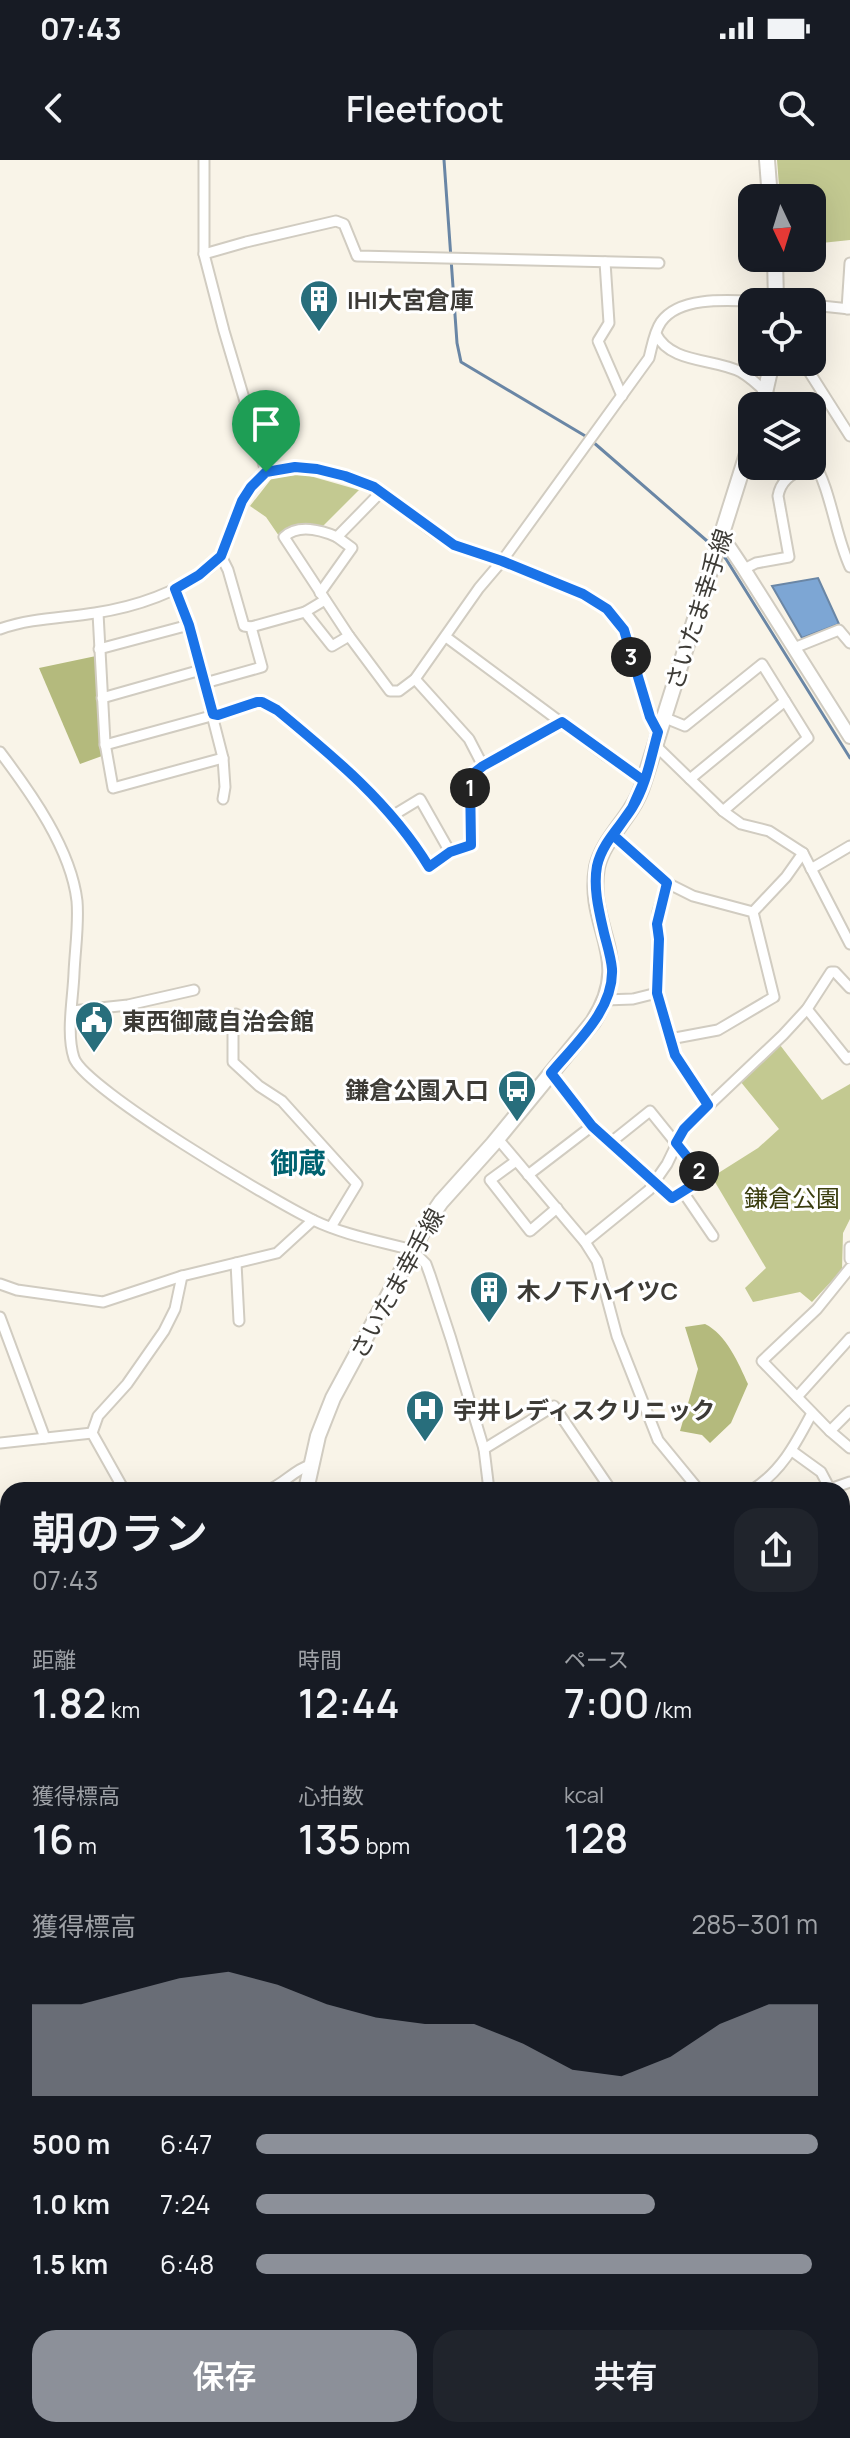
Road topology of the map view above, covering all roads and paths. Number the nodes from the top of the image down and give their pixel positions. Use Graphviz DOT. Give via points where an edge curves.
graph roads {
  1 [pos="204,160"];
  2 [pos="767,160"];
  3 [pos="769,184"];
  4 [pos="204,254"];
  5 [pos="605,262"];
  6 [pos="659,263"];
  7 [pos="850,263"];
  8 [pos="738,301"];
  9 [pos="826,307"];
  10 [pos="848,309"];
  11 [pos="656,334"];
  12 [pos="812,376"];
  13 [pos="757,392"];
  14 [pos="622,396"];
  15 [pos="850,436"];
  16 [pos="266,472"];
  17 [pos="739,480"];
  18 [pos="784,480"];
  19 [pos="823,480"];
  20 [pos="381,492"];
  21 [pos="337,537"];
  22 [pos="717,548"];
  23 [pos="221,556"];
  24 [pos="502,561"];
  25 [pos="850,567"];
  26 [pos="744,569"];
  27 [pos="175,589"];
  28 [pos="322,596"];
  29 [pos="305,612"];
  30 [pos="98,613"];
  31 [pos="189,625"];
  32 [pos="251,627"];
  33 [pos="0,629"];
  34 [pos="349,636"];
  35 [pos="446,637"];
  36 [pos="850,643"];
  37 [pos="794,648"];
  38 [pos="99,649"];
  39 [pos="201,670"];
  40 [pos="415,679"];
  41 [pos="205,683"];
  42 [pos="102,698"];
  43 [pos="785,701"];
  44 [pos="213,714"];
  45 [pos="663,717"];
  46 [pos="562,722"];
  47 [pos="850,737"];
  48 [pos="656,738"];
  49 [pos="105,745"];
  50 [pos="0,752"];
  51 [pos="223,758"];
  52 [pos="483,766"];
  53 [pos="690,779"];
  54 [pos="644,781"];
  55 [pos="223,799"];
  56 [pos="723,811"];
  57 [pos="392,816"];
  58 [pos="613,835"];
  59 [pos="850,846"];
  60 [pos="450,852"];
  61 [pos="803,853"];
  62 [pos="811,869"];
  63 [pos="667,883"];
  64 [pos="753,912"];
  65 [pos="850,944"];
  66 [pos="850,988"];
  67 [pos="194,990"];
  68 [pos="657,993"];
  69 [pos="605,1000"];
  70 [pos="807,1009"];
  71 [pos="72,1011"];
  72 [pos="236,1014"];
  73 [pos="670,1039"];
  74 [pos="850,1057"];
  75 [pos="551,1073"];
  76 [pos="708,1105"];
  77 [pos="592,1126"];
  78 [pos="498,1139"];
  79 [pos="610,1143"];
  80 [pos="676,1143"];
  81 [pos="516,1161"];
  82 [pos="528,1175"];
  83 [pos="654,1183"];
  84 [pos="683,1192"];
  85 [pos="557,1208"];
  86 [pos="313,1220"];
  87 [pos="331,1227"];
  88 [pos="713,1236"];
  89 [pos="585,1242"];
  90 [pos="850,1247"];
  91 [pos="412,1250"];
  92 [pos="850,1259"];
  93 [pos="236,1263"];
  94 [pos="850,1268"];
  95 [pos="182,1276"];
  96 [pos="0,1284"];
  97 [pos="0,1317"];
  98 [pos="239,1321"];
  99 [pos="850,1338"];
  100 [pos="797,1397"];
  101 [pos="850,1411"];
  102 [pos="812,1413"];
  103 [pos="830,1431"];
  104 [pos="92,1433"];
  105 [pos="45,1438"];
  106 [pos="0,1443"];
  107 [pos="850,1448"];
  108 [pos="484,1449"];
  109 [pos="792,1451"];
  110 [pos="310,1465"];
  111 [pos="120,1482"];
  112 [pos="283,1482"];
  113 [pos="307,1482"];
  114 [pos="488,1482"];
  115 [pos="606,1482"];
  116 [pos="692,1482"];
  117 [pos="764,1482"];
  118 [pos="826,1482"];
  1 -- 4 [label="street"];
  2 -- 3 [label="main road"];
  4 -- 5 [label="street" via="336,221 344,224 357,256"];
  4 -- 16 [label="street"];
  5 -- 6 [label="street"];
  5 -- 14 [label="street" via="609,323 598,341"];
  7 -- 10 [label="street"];
  8 -- 11 [label="street" via="689,304 667,315"];
  9 -- 10 [label="street"];
  11 -- 13 [label="street" via="665,348 678,354 740,372"];
  11 -- 14 [label="street" via="649,358"];
  12 -- 15 [label="street"];
  14 -- 24 [label="street"];
  16 -- 20 [label="street" via="317,469"];
  16 -- 23 [label="street" via="242,501"];
  17 -- 22 [label="main road, さいたま幸手線"];
  18 -- 26 [label="street" via="778,496 789,557"];
  19 -- 25 [label="street"];
  20 -- 21 [label="street"];
  20 -- 24 [label="street" via="454,545"];
  21 -- 28 [label="street" via="352,548"];
  21 -- 28 [label="street" via="321,529 290,531 284,537"];
  22 -- 26 [label="street" via="730,548"];
  22 -- 45 [label="main road, さいたま幸手線"];
  23 -- 27 [label="street"];
  23 -- 32 [label="street" via="244,626"];
  24 -- 35 [label="street"];
  24 -- 48 [label="street" via="607,609 624,630"];
  26 -- 37 [label="street"];
  27 -- 30 [label="street"];
  27 -- 31 [label="street"];
  28 -- 29 [label="street"];
  28 -- 34 [label="street"];
  29 -- 32 [label="street"];
  29 -- 34 [label="street" via="332,646"];
  30 -- 33 [label="street" via="34,619"];
  30 -- 38 [label="street"];
  31 -- 38 [label="street"];
  31 -- 39 [label="street"];
  32 -- 41 [label="street" via="262,667"];
  34 -- 40 [label="street" via="390,691"];
  35 -- 40 [label="street"];
  35 -- 46 [label="street"];
  36 -- 37 [label="street" via="839,630"];
  37 -- 47 [label="street"];
  38 -- 42 [label="street"];
  39 -- 41 [label="street"];
  39 -- 42 [label="street"];
  40 -- 52 [label="street" via="469,739"];
  41 -- 44 [label="street"];
  42 -- 49 [label="street"];
  43 -- 45 [label="street" via="762,664 685,726"];
  43 -- 53 [label="street"];
  43 -- 56 [label="street" via="808,738"];
  44 -- 49 [label="street"];
  44 -- 51 [label="street"];
  44 -- 57 [label="street" via="257,702 277,710 359,780"];
  45 -- 48 [label="main road, さいたま幸手線"];
  46 -- 52 [label="street"];
  46 -- 54 [label="street"];
  48 -- 53 [label="street"];
  48 -- 54 [label="main road, さいたま幸手線"];
  49 -- 51 [label="street" via="113,788"];
  50 -- 71 [label="street" via="55,838 75,884"];
  51 -- 55 [label="street"];
  52 -- 60 [label="street" via="470,776 471,845"];
  53 -- 56 [label="street"];
  54 -- 58 [label="main road, さいたま幸手線"];
  56 -- 61 [label="street"];
  57 -- 60 [label="street" via="429,867"];
  57 -- 60 [label="street" via="420,799"];
  58 -- 63 [label="street"];
  58 -- 69 [label="main road, さいたま幸手線" via="596,877 612,972"];
  59 -- 62 [label="street"];
  61 -- 62 [label="street"];
  61 -- 64 [label="street"];
  62 -- 65 [label="street"];
  63 -- 64 [label="street" via="693,896"];
  63 -- 68 [label="street" via="657,924"];
  64 -- 73 [label="street" via="774,997 718,1030"];
  66 -- 70 [label="street" via="831,972"];
  67 -- 71 [label="street"];
  68 -- 69 [label="street"];
  68 -- 73 [label="street"];
  69 -- 75 [label="main road, さいたま幸手線"];
  70 -- 74 [label="street"];
  70 -- 76 [label="street"];
  71 -- 86 [label="street" via="75,1061 91,1078 189,1147"];
  72 -- 87 [label="street" via="233,1062 282,1101 357,1184"];
  73 -- 76 [label="street"];
  75 -- 77 [label="street"];
  75 -- 78 [label="main road, さいたま幸手線"];
  76 -- 80 [label="street"];
  77 -- 79 [label="street"];
  77 -- 82 [label="street"];
  78 -- 81 [label="street"];
  78 -- 91 [label="main road, さいたま幸手線" via="441,1202"];
  79 -- 80 [label="street" via="650,1111"];
  79 -- 83 [label="street"];
  80 -- 83 [label="street"];
  80 -- 84 [label="street" via="704,1178"];
  81 -- 82 [label="street"];
  81 -- 85 [label="street" via="490,1180 530,1231"];
  82 -- 85 [label="street"];
  83 -- 84 [label="street" via="672,1198"];
  83 -- 89 [label="street"];
  84 -- 88 [label="street"];
  85 -- 89 [label="street"];
  86 -- 87 [label="street"];
  86 -- 93 [label="street" via="277,1253"];
  87 -- 91 [label="street"];
  89 -- 116 [label="street" via="597,1261 617,1336 658,1440"];
  90 -- 92 [label="street"];
  91 -- 108 [label="street" via="430,1275"];
  91 -- 110 [label="main road, さいたま幸手線" via="333,1398"];
  93 -- 95 [label="street"];
  93 -- 98 [label="street"];
  94 -- 100 [label="street" via="817,1309 762,1361"];
  95 -- 96 [label="street" via="103,1302"];
  95 -- 104 [label="street" via="164,1331 98,1416"];
  97 -- 105 [label="street"];
  99 -- 100 [label="street"];
  100 -- 102 [label="street"];
  101 -- 103 [label="street"];
  102 -- 103 [label="street"];
  102 -- 109 [label="street"];
  103 -- 107 [label="street"];
  104 -- 105 [label="street"];
  104 -- 111 [label="street"];
  105 -- 106 [label="street"];
  108 -- 114 [label="street"];
  108 -- 115 [label="street" via="554,1406"];
  109 -- 117 [label="street"];
  109 -- 118 [label="street"];
  110 -- 112 [label="street"];
  110 -- 113 [label="main road, さいたま幸手線"];
}
